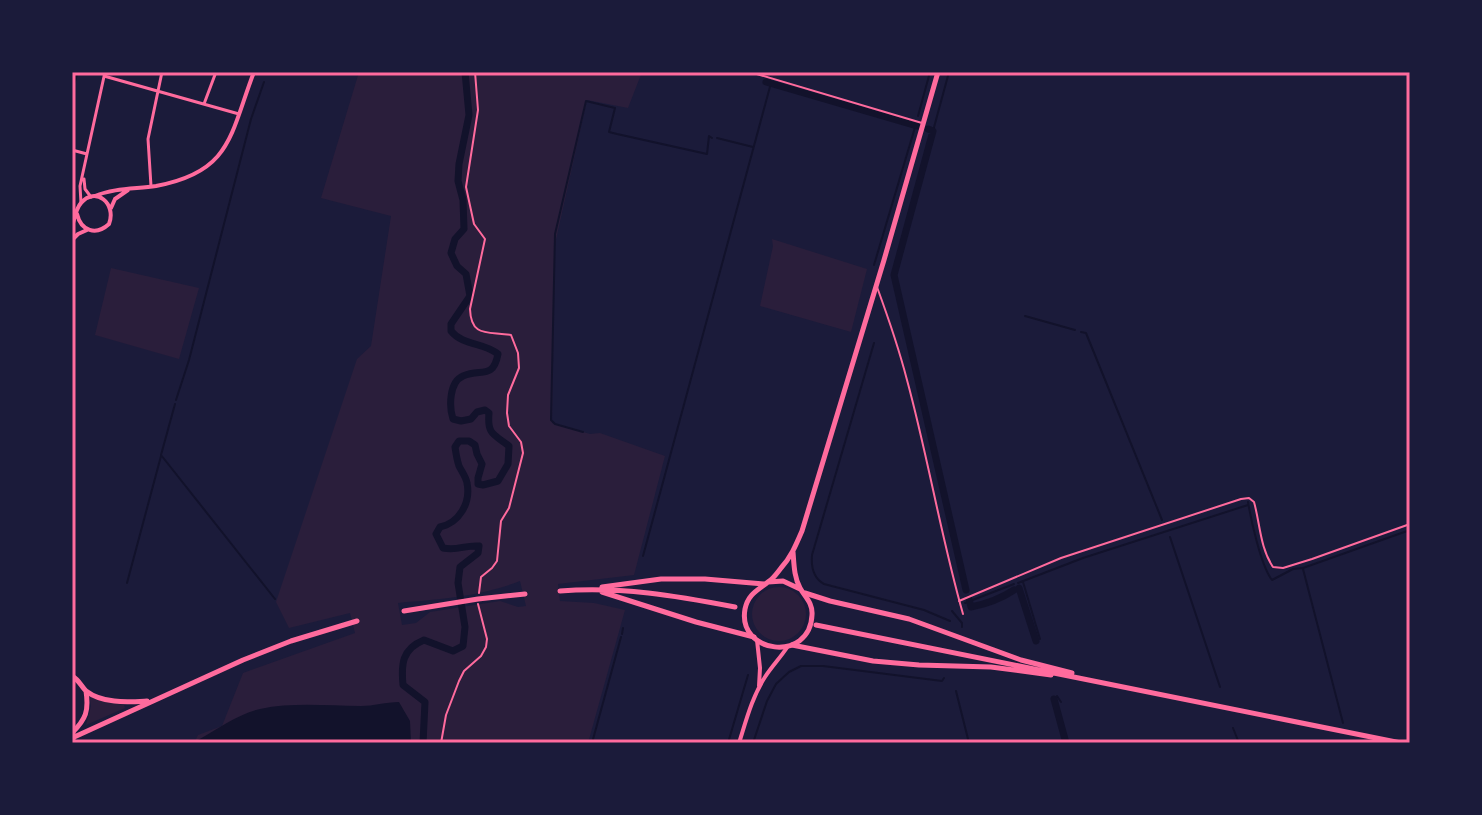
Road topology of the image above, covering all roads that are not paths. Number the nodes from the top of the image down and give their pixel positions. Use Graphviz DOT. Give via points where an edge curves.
graph roads {
  1 [pos="162,72"];
  2 [pos="216,72"];
  3 [pos="254,72"];
  4 [pos="750,72"];
  5 [pos="938,72"];
  6 [pos="104,74"];
  7 [pos="158,91"];
  8 [pos="204,104"];
  9 [pos="240,114"];
  10 [pos="923,124"];
  11 [pos="72,150"];
  12 [pos="87,154"];
  13 [pos="83,170"];
  14 [pos="151,186"];
  15 [pos="132,189"];
  16 [pos="93,197"];
  17 [pos="81,203"];
  18 [pos="111,208"];
  19 [pos="77,214"];
  20 [pos="72,227"];
  21 [pos="87,230"];
  22 [pos="72,240"];
  23 [pos="877,286"];
  24 [pos="1410,524"];
  25 [pos="793,552"];
  26 [pos="766,583"];
  27 [pos="589,588"];
  28 [pos="560,591"];
  29 [pos="803,591"];
  30 [pos="525,594"];
  31 [pos="959,601"];
  32 [pos="735,607"];
  33 [pos="404,611"];
  34 [pos="963,614"];
  35 [pos="357,621"];
  36 [pos="816,625"];
  37 [pos="755,639"];
  38 [pos="790,646"];
  39 [pos="72,676"];
  40 [pos="1091,680"];
  41 [pos="758,689"];
  42 [pos="86,690"];
  43 [pos="152,701"];
  44 [pos="72,736"];
  45 [pos="739,743"];
  46 [pos="1401,743"];
  1 -- 7 [label="street"];
  2 -- 8 [label="street"];
  3 -- 9 [label="street"];
  4 -- 10 [label="lane"];
  5 -- 10 [label="main road"];
  6 -- 7 [label="street"];
  6 -- 12 [label="street"];
  7 -- 8 [label="street"];
  7 -- 14 [label="street" via="148,139"];
  8 -- 9 [label="street"];
  9 -- 14 [label="street" via="218,158 195,175"];
  10 -- 23 [label="main road"];
  11 -- 12 [label="street"];
  12 -- 13 [label="street"];
  13 -- 16 [label="street" via="84,185"];
  13 -- 17 [label="street"];
  14 -- 15 [label="street"];
  15 -- 16 [label="street"];
  15 -- 18 [label="street" via="118,195"];
  16 -- 17 [label="street"];
  16 -- 18 [label="street" via="104,199"];
  17 -- 19 [label="street"];
  18 -- 21 [label="street" via="106,226"];
  19 -- 20 [label="street"];
  19 -- 21 [label="street"];
  21 -- 22 [label="street"];
  23 -- 25 [label="main road"];
  23 -- 31 [label="lane" via="908,383"];
  24 -- 31 [label="lane" via="1312,559 1273,567 1254,502 1241,499 1061,558"];
  25 -- 26 [label="main road"];
  25 -- 29 [label="main road"];
  26 -- 27 [label="main road" via="661,579"];
  26 -- 29 [label="main road" via="783,581"];
  26 -- 37 [label="main road" via="753,592 746,607 746,624"];
  27 -- 28 [label="main road"];
  27 -- 32 [label="main road"];
  27 -- 37 [label="main road"];
  29 -- 38 [label="main road" via="811,606 810,626"];
  29 -- 40 [label="main road" via="909,619"];
  30 -- 33 [label="main road"];
  31 -- 34 [label="lane"];
  35 -- 43 [label="main road" via="291,641"];
  36 -- 40 [label="main road"];
  37 -- 38 [label="main road" via="772,648"];
  37 -- 41 [label="street"];
  38 -- 40 [label="main road" via="873,661 991,667"];
  38 -- 41 [label="street"];
  39 -- 42 [label="main road"];
  40 -- 46 [label="main road"];
  41 -- 45 [label="street"];
  42 -- 43 [label="main road" via="123,702"];
  42 -- 44 [label="main road" via="86,714"];
  43 -- 44 [label="main road"];
}
